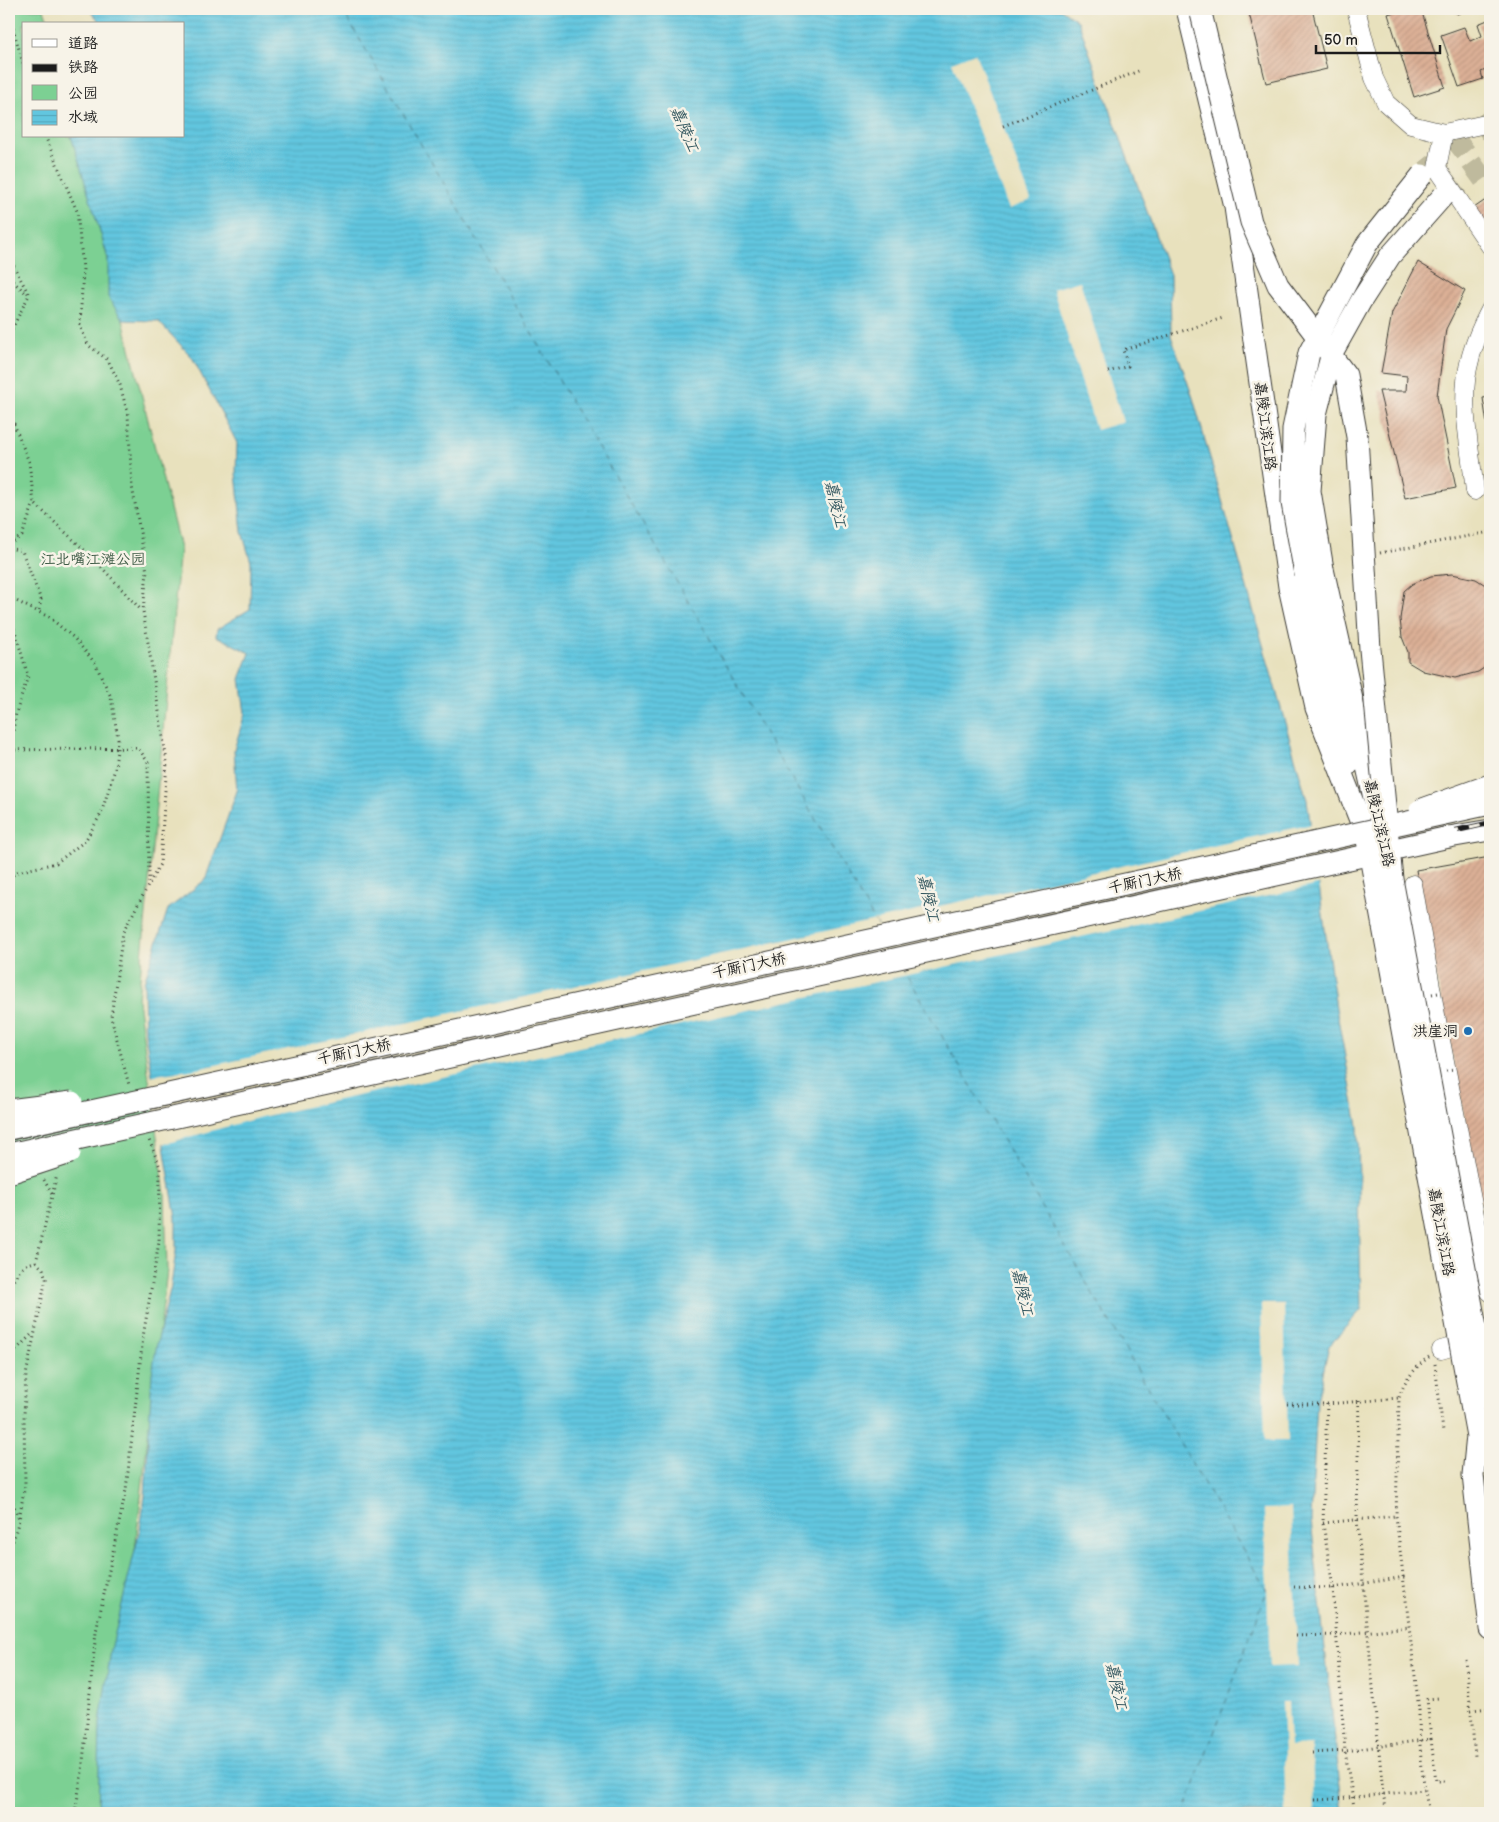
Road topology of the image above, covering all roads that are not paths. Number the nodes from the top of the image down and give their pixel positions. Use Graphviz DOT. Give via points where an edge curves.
graph roads {
  1 [pos="1187,9"];
  2 [pos="1200,9"];
  3 [pos="1356,9"];
  4 [pos="1490,123"];
  5 [pos="1444,133"];
  6 [pos="1422,175"];
  7 [pos="1443,196"];
  8 [pos="1490,246"];
  9 [pos="1278,284"];
  10 [pos="1251,309"];
  11 [pos="1490,310"];
  12 [pos="1475,492"];
  13 [pos="1490,784"];
  14 [pos="1490,804"];
  15 [pos="1490,830"];
  16 [pos="1363,836"];
  17 [pos="1392,879"];
  18 [pos="1413,884"];
  19 [pos="198,1086"];
  20 [pos="9,1110"];
  21 [pos="205,1110"];
  22 [pos="9,1129"];
  23 [pos="9,1154"];
  24 [pos="9,1172"];
  25 [pos="1490,1292"];
  26 [pos="1441,1350"];
  27 [pos="1490,1350"];
  28 [pos="1481,1405"];
  29 [pos="1490,1629"];
  1 -- 10 [label="main road, 嘉陵江滨江路" via="1235,207"];
  2 -- 9 [label="main road, 嘉陵江滨江路, bridge" via="1251,222"];
  3 -- 5 [label="street" via="1374,78 1386,103 1411,125"];
  4 -- 5 [label="street"];
  5 -- 8 [label="street" via="1437,168"];
  6 -- 16 [label="main road, 嘉陵江滨江路, bridge" via="1367,244 1309,353 1293,428 1292,503"];
  7 -- 17 [label="main road, 嘉陵江滨江路, bridge" via="1390,256 1332,353 1316,414 1310,491 1322,569"];
  9 -- 10 [label="main road" via="1261,285"];
  9 -- 17 [label="main road, 嘉陵江滨江路, bridge" via="1346,375 1357,437 1370,648"];
  10 -- 16 [label="main road, 嘉陵江滨江路" via="1288,587 1316,708"];
  11 -- 12 [label="street" via="1477,334 1467,370 1466,414"];
  13 -- 16 [label="main road, bridge"];
  14 -- 16 [label="main road, 千厮门大桥, bridge"];
  15 -- 21 [label="main road, 千厮门大桥, bridge"];
  16 -- 19 [label="main road, 千厮门大桥, bridge"];
  16 -- 28 [label="main road, 嘉陵江滨江路, bridge"];
  17 -- 28 [label="main road, 嘉陵江滨江路, bridge"];
  18 -- 25 [label="street"];
  19 -- 20 [label="main road, bridge"];
  19 -- 22 [label="main road, 千厮门大桥, bridge"];
  21 -- 23 [label="main road, 千厮门大桥, bridge"];
  21 -- 24 [label="main road, bridge"];
  26 -- 27 [label="street" via="1465,1343"];
  28 -- 29 [label="main road, 嘉陵江滨江路" via="1473,1475"];
}
